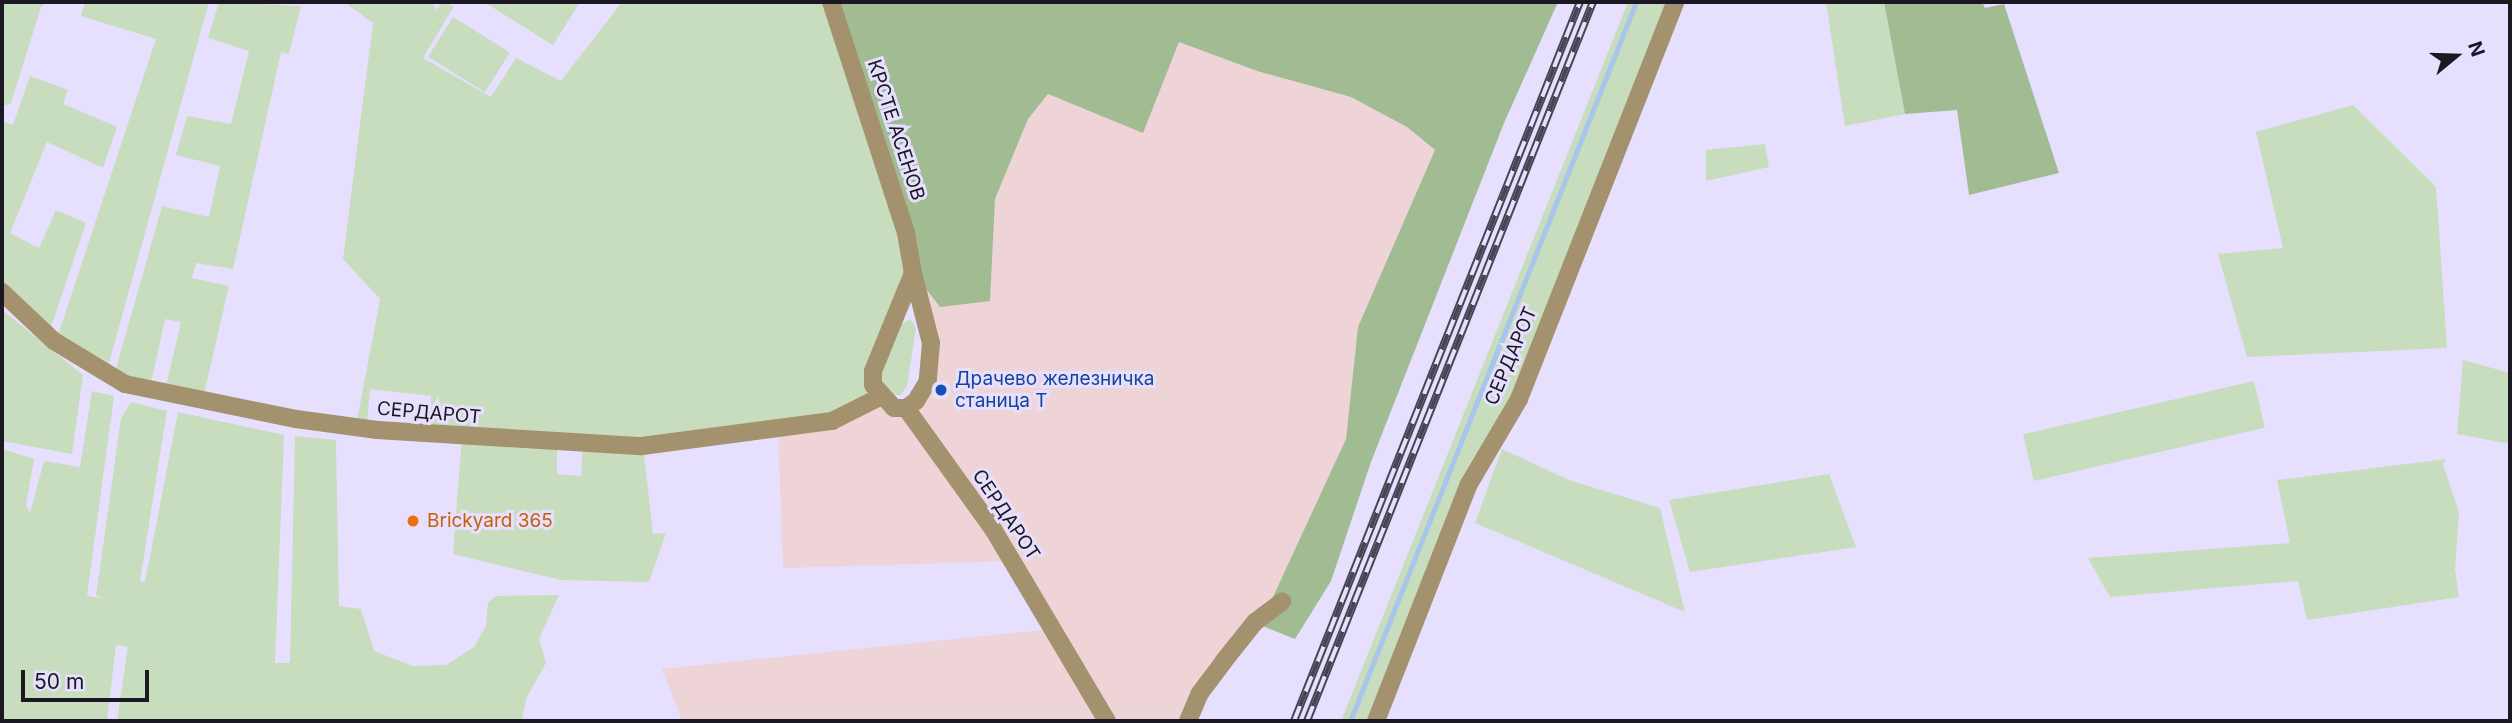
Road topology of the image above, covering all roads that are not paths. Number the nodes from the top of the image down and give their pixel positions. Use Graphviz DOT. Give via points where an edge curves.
graph roads {
  1 [pos="831,2"];
  2 [pos="1675,2"];
  3 [pos="913,273"];
  4 [pos="2,292"];
  5 [pos="880,397"];
  6 [pos="906,408"];
  7 [pos="1282,602"];
  8 [pos="1107,721"];
  9 [pos="1188,721"];
  10 [pos="1376,721"];
  1 -- 3 [label="street, КРСТЕ АСЕНОВ" via="906,233"];
  2 -- 10 [label="street, СЕРДАРОТ" via="1519,399 1469,484"];
  3 -- 5 [label="street" via="873,371 873,386"];
  3 -- 6 [label="street, КРСТЕ АСЕНОВ" via="931,343 928,382"];
  4 -- 5 [label="street, СЕРДАРОТ" via="54,341 125,384 285,417 377,430 642,446 832,421"];
  5 -- 6 [label="street" via="894,408"];
  6 -- 8 [label="street, СЕРДАРОТ" via="993,529"];
  7 -- 9 [label="street" via="1255,622 1223,662 1200,693"];
}
